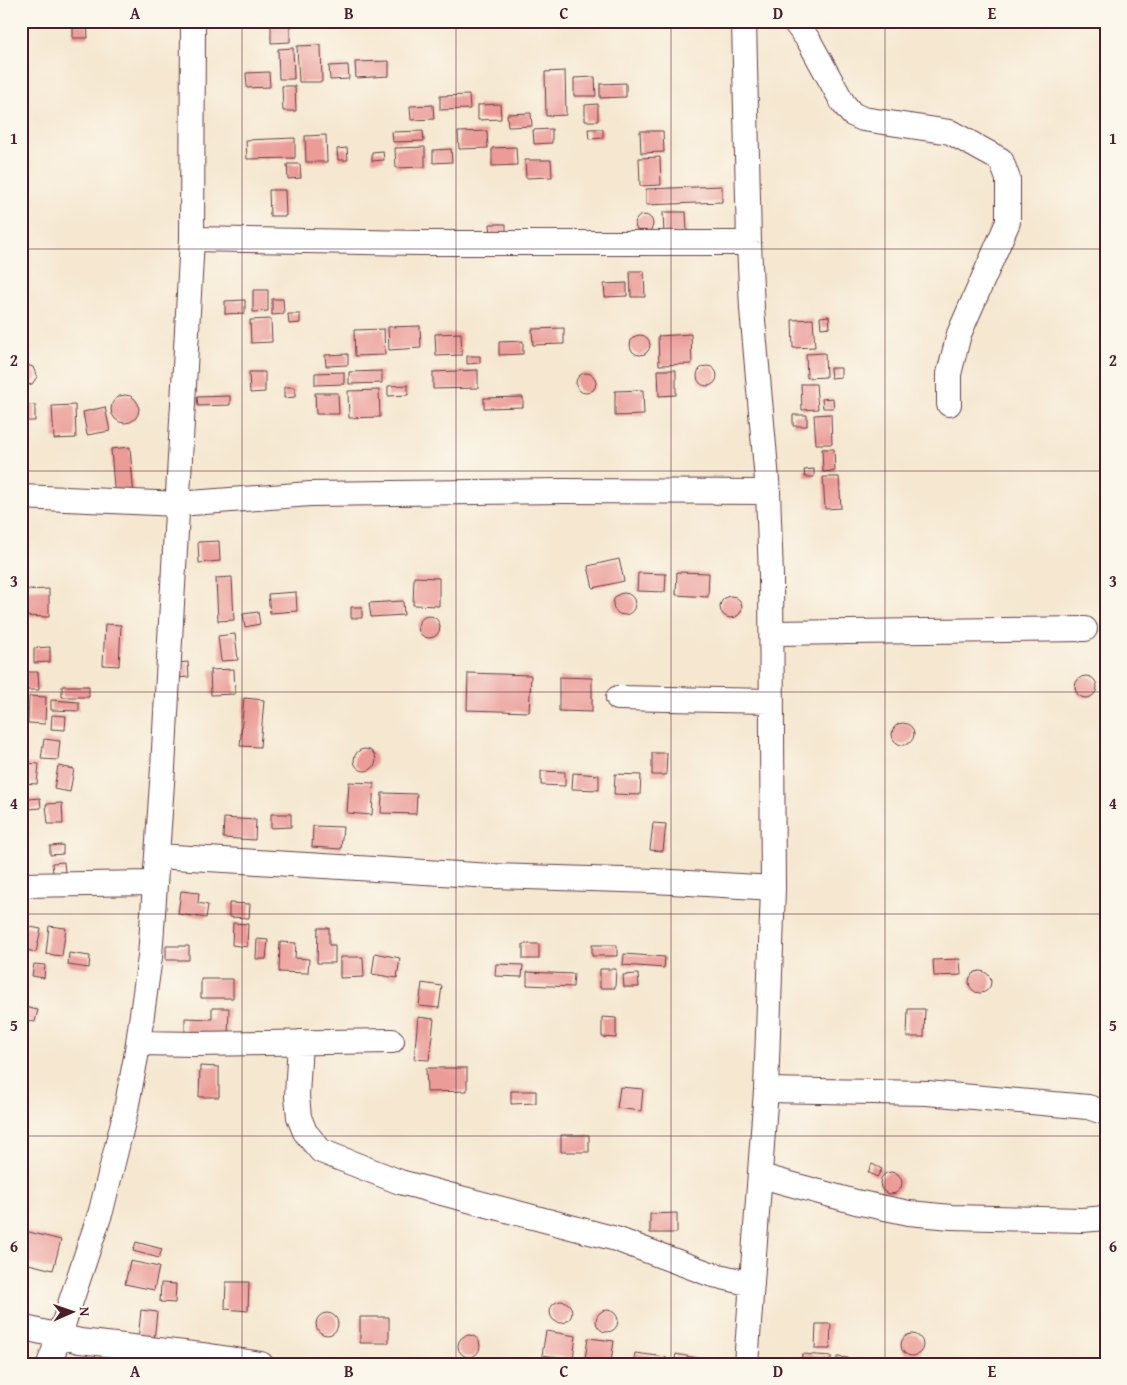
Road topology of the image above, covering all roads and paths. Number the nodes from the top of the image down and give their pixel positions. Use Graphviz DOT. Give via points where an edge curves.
graph roads {
  1 [pos="194,21"];
  2 [pos="744,21"];
  3 [pos="794,21"];
  4 [pos="192,239"];
  5 [pos="749,243"];
  6 [pos="949,404"];
  7 [pos="768,492"];
  8 [pos="21,497"];
  9 [pos="178,504"];
  10 [pos="1085,629"];
  11 [pos="772,633"];
  12 [pos="618,698"];
  13 [pos="772,701"];
  14 [pos="157,856"];
  15 [pos="154,883"];
  16 [pos="21,885"];
  17 [pos="773,888"];
  18 [pos="392,1041"];
  19 [pos="300,1042"];
  20 [pos="138,1043"];
  21 [pos="766,1090"];
  22 [pos="1106,1113"];
  23 [pos="760,1176"];
  24 [pos="1106,1218"];
  25 [pos="752,1284"];
  26 [pos="21,1327"];
  27 [pos="60,1337"];
  28 [pos="49,1364"];
  29 [pos="261,1364"];
  30 [pos="746,1364"];
  1 -- 4 [label="street"];
  2 -- 5 [label="street"];
  3 -- 6 [label="street" via="810,41 852,114 863,119 950,132 1001,160 1008,179 1008,222 959,334 949,374"];
  4 -- 5 [label="street"];
  4 -- 9 [label="street"];
  5 -- 7 [label="street"];
  7 -- 9 [label="street" via="310,494"];
  7 -- 11 [label="street"];
  8 -- 9 [label="street"];
  9 -- 14 [label="street"];
  10 -- 11 [label="street"];
  11 -- 13 [label="street"];
  12 -- 13 [label="street"];
  13 -- 17 [label="street"];
  14 -- 15 [label="street"];
  14 -- 17 [label="street" via="492,876"];
  15 -- 16 [label="street"];
  15 -- 20 [label="street" via="150,957"];
  17 -- 21 [label="street"];
  18 -- 19 [label="street"];
  19 -- 20 [label="street"];
  19 -- 25 [label="street" via="299,1117 305,1132 321,1151 400,1182 616,1239 710,1274"];
  20 -- 27 [label="street" via="125,1114 101,1211"];
  21 -- 22 [label="street" via="927,1093 1088,1107"];
  21 -- 23 [label="street"];
  23 -- 24 [label="street" via="909,1213 951,1217"];
  23 -- 25 [label="street"];
  25 -- 30 [label="street"];
  26 -- 27 [label="street"];
  27 -- 28 [label="street"];
  27 -- 29 [label="street"];
}
